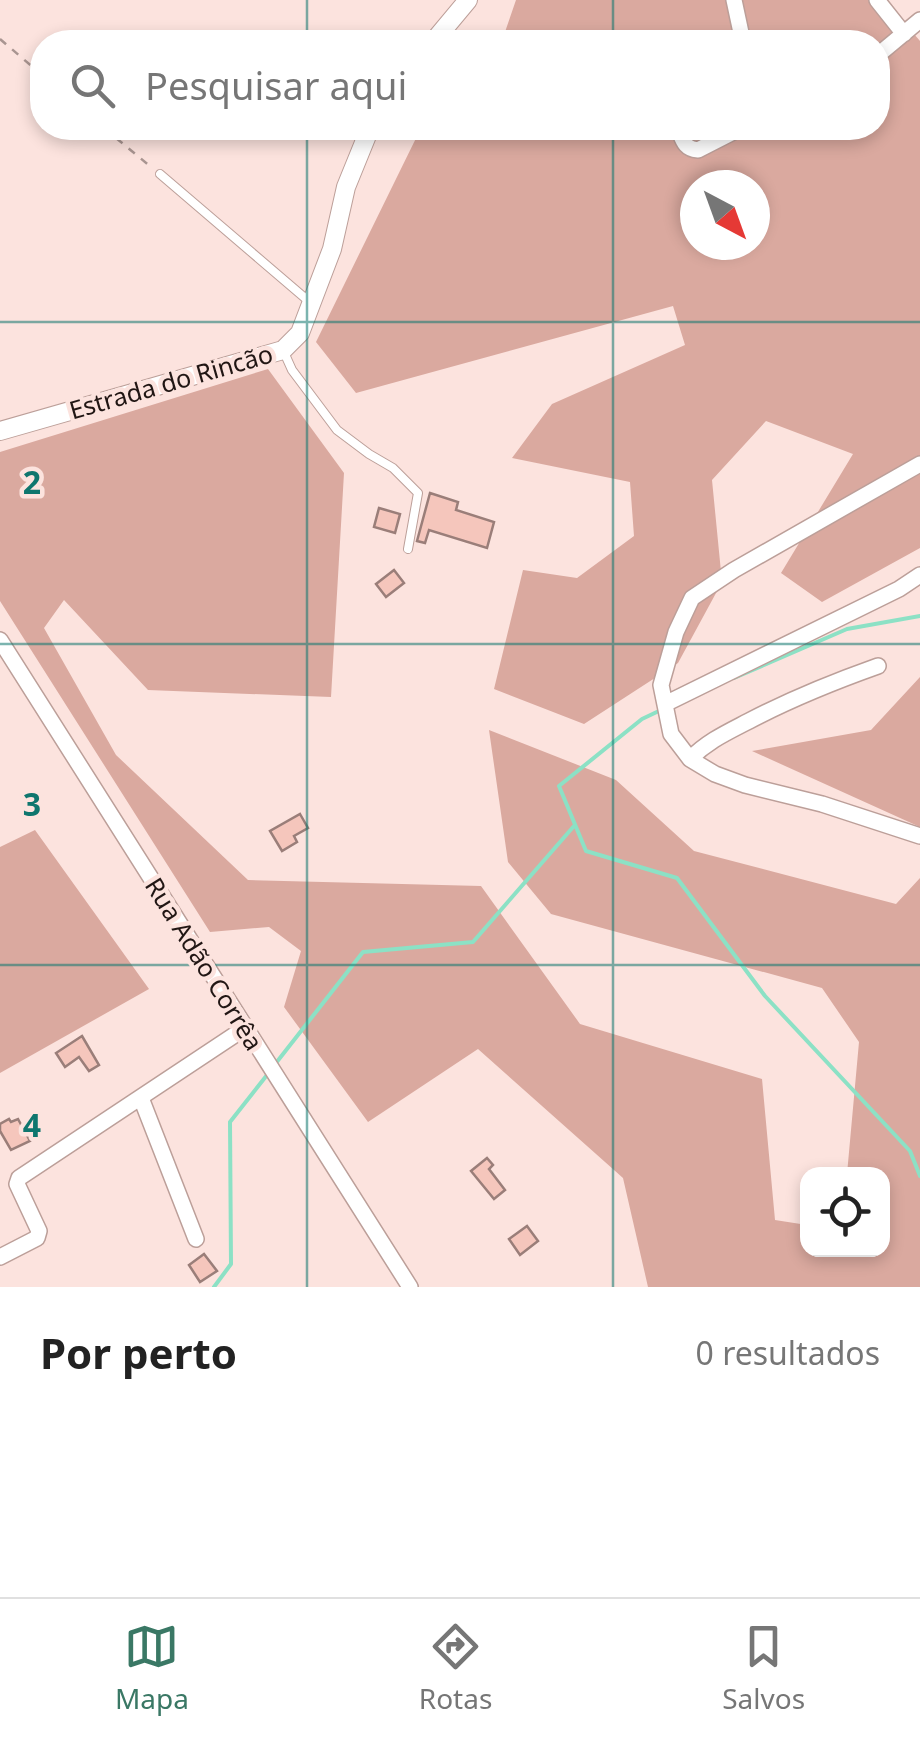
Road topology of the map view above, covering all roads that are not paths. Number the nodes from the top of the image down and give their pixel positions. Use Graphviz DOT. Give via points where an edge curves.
graph roads {
  1 [pos="468,0"];
  2 [pos="734,0"];
  3 [pos="876,0"];
  4 [pos="920,20"];
  5 [pos="443,30"];
  6 [pos="741,30"];
  7 [pos="904,34"];
  8 [pos="890,45"];
  9 [pos="365,140"];
  10 [pos="683,140"];
  11 [pos="718,140"];
  12 [pos="160,174"];
  13 [pos="312,304"];
  14 [pos="283,350"];
  15 [pos="0,431"];
  16 [pos="920,464"];
  17 [pos="408,549"];
  18 [pos="920,575"];
  19 [pos="0,640"];
  20 [pos="878,666"];
  21 [pos="664,704"];
  22 [pos="690,760"];
  23 [pos="920,836"];
  24 [pos="244,1028"];
  25 [pos="141,1098"];
  26 [pos="196,1239"];
  27 [pos="0,1257"];
  28 [pos="410,1287"];
  1 -- 5 [label="street"];
  2 -- 6 [label="street"];
  3 -- 7 [label="street"];
  4 -- 7 [label="street"];
  7 -- 8 [label="street"];
  9 -- 13 [label="street, Estrada do Rincão"];
  10 -- 11 [label="street" via="698,150"];
  12 -- 13 [label="lane"];
  13 -- 14 [label="street, Estrada do Rincão" via="300,333"];
  14 -- 15 [label="street, Estrada do Rincão"];
  14 -- 17 [label="lane" via="337,430 418,493"];
  16 -- 21 [label="street" via="692,598 661,684"];
  18 -- 21 [label="street"];
  19 -- 24 [label="street, Rua Adão Corrêa"];
  20 -- 22 [label="street" via="789,700 706,744"];
  21 -- 22 [label="street" via="671,734"];
  22 -- 23 [label="street" via="745,785"];
  24 -- 25 [label="street"];
  24 -- 28 [label="street, Rua Adão Corrêa"];
  25 -- 26 [label="street"];
  25 -- 27 [label="street" via="20,1178 37,1238"];
}
